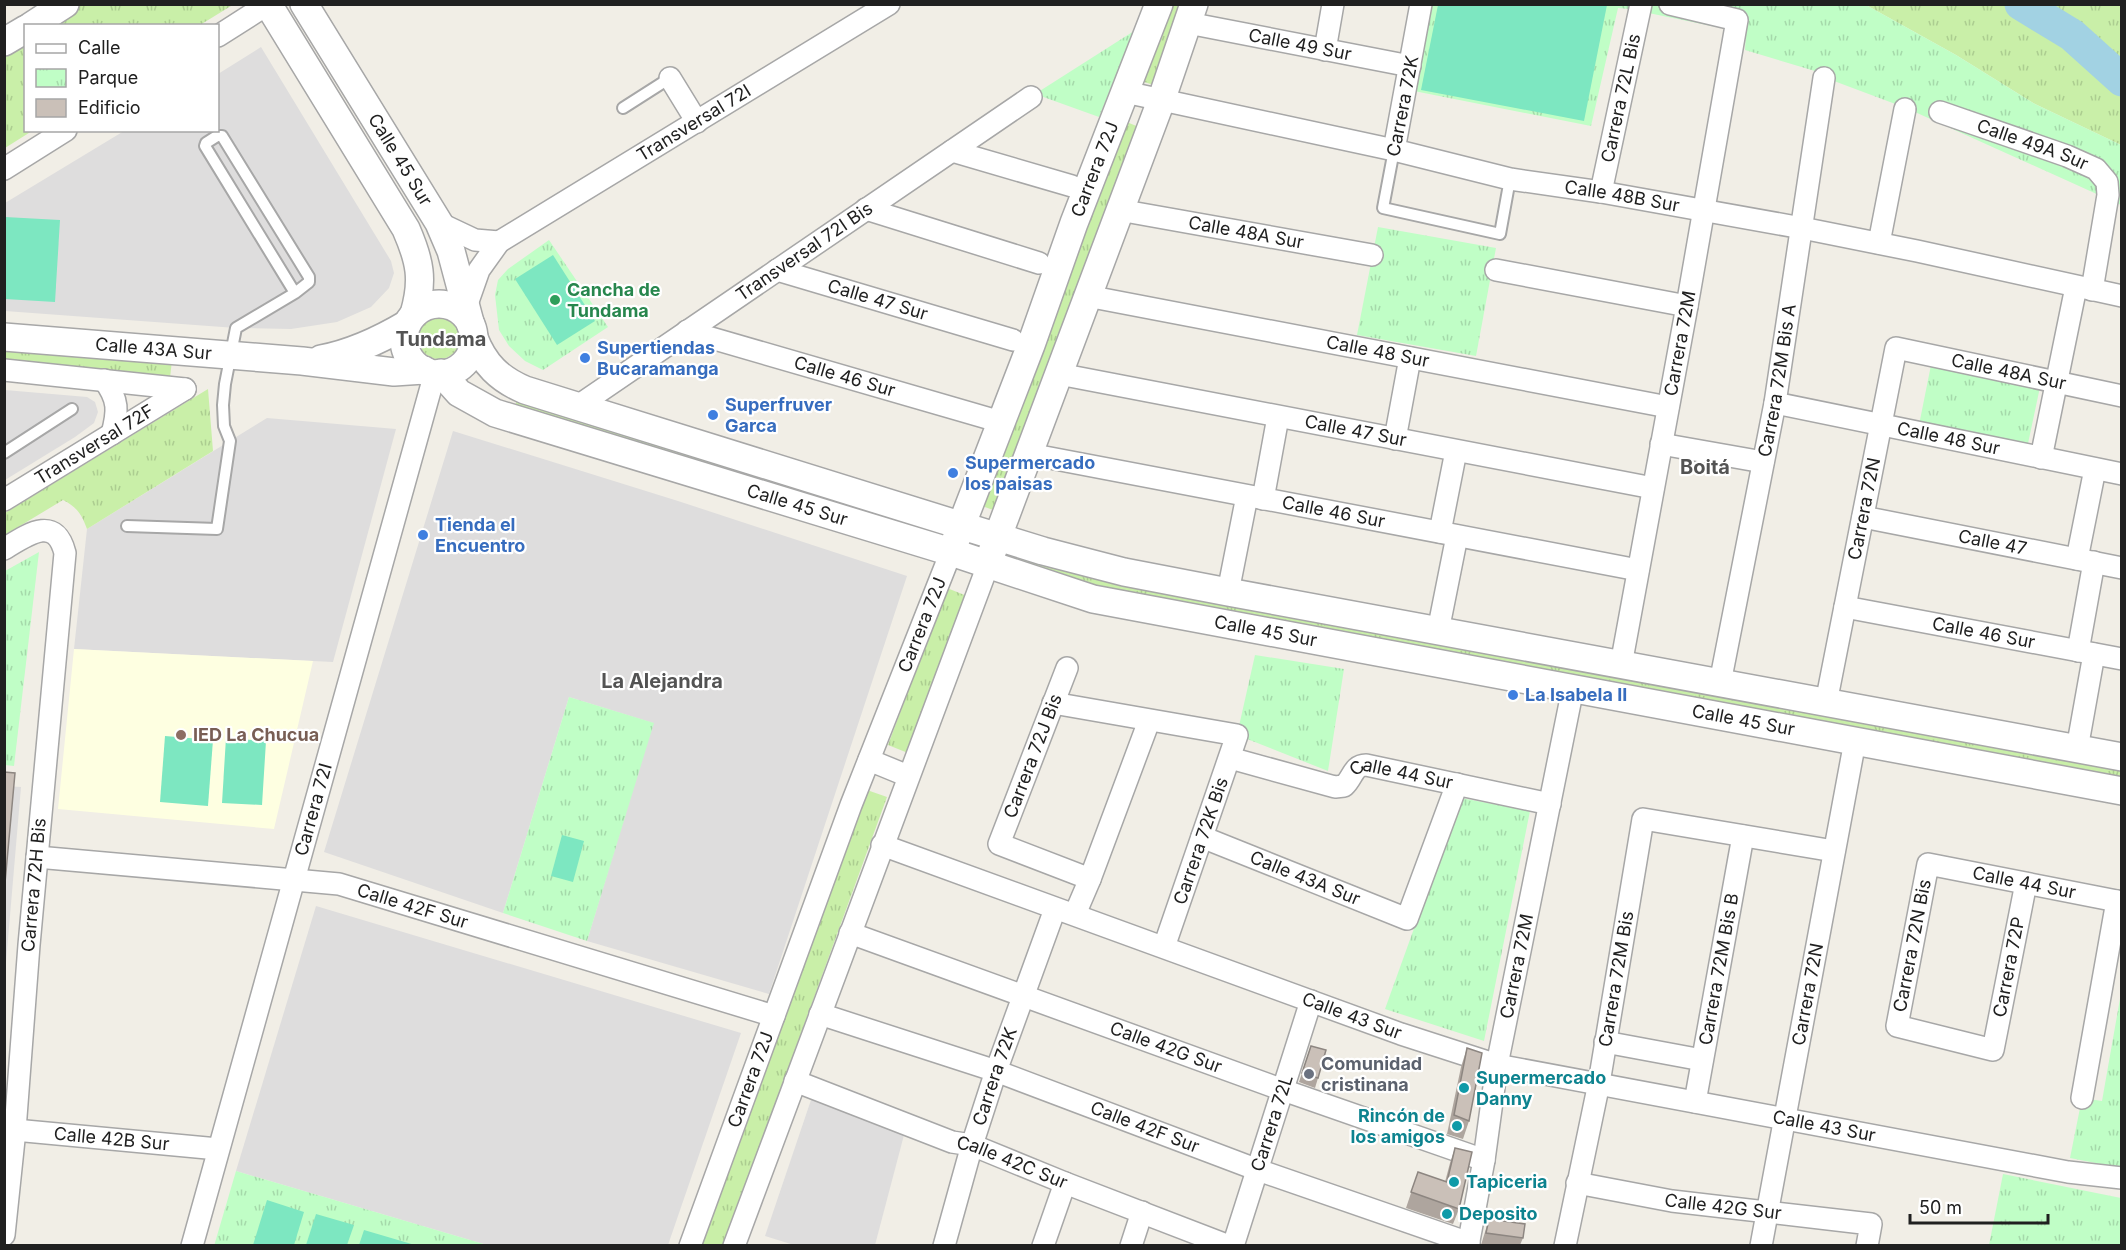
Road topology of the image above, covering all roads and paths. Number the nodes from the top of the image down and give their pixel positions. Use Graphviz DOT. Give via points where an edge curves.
graph roads {
  1 [pos="64,4"];
  2 [pos="268,4"];
  3 [pos="304,4"];
  4 [pos="889,4"];
  5 [pos="1159,4"];
  6 [pos="1333,4"];
  7 [pos="1421,4"];
  8 [pos="1641,4"];
  9 [pos="1670,4"];
  10 [pos="1194,11"];
  11 [pos="34,24"];
  12 [pos="24,30"];
  13 [pos="219,35"];
  14 [pos="4,42"];
  15 [pos="1325,50"];
  16 [pos="1410,66"];
  17 [pos="670,78"];
  18 [pos="1824,78"];
  19 [pos="1125,92"];
  20 [pos="1030,97"];
  21 [pos="1161,101"];
  22 [pos="623,108"];
  23 [pos="1905,109"];
  24 [pos="1940,111"];
  25 [pos="697,122"];
  26 [pos="63,132"];
  27 [pos="1394,150"];
  28 [pos="952,151"];
  29 [pos="4,169"];
  30 [pos="1510,179"];
  31 [pos="1072,186"];
  32 [pos="1601,192"];
  33 [pos="866,209"];
  34 [pos="1119,210"];
  35 [pos="1703,212"];
  36 [pos="439,223"];
  37 [pos="1802,228"];
  38 [pos="499,242"];
  39 [pos="1880,243"];
  40 [pos="1372,255"];
  41 [pos="1039,263"];
  42 [pos="777,270"];
  43 [pos="1496,270"];
  44 [pos="2084,288"];
  45 [pos="295,293"];
  46 [pos="1087,296"];
  47 [pos="2121,296"];
  48 [pos="1687,306"];
  49 [pos="410,319"];
  50 [pos="470,324"];
  51 [pos="687,331"];
  52 [pos="4,337"];
  53 [pos="1013,340"];
  54 [pos="1896,348"];
  55 [pos="229,356"];
  56 [pos="1410,358"];
  57 [pos="302,361"];
  58 [pos="4,370"];
  59 [pos="433,372"];
  60 [pos="1059,374"];
  61 [pos="104,380"];
  62 [pos="2055,382"];
  63 [pos="185,389"];
  64 [pos="2121,396"];
  65 [pos="1775,403"];
  66 [pos="578,406"];
  67 [pos="1668,407"];
  68 [pos="72,409"];
  69 [pos="1278,417"];
  70 [pos="1001,422"];
  71 [pos="1881,425"];
  72 [pos="112,434"];
  73 [pos="1395,439"];
  74 [pos="1661,444"];
  75 [pos="1456,451"];
  76 [pos="4,453"];
  77 [pos="1029,454"];
  78 [pos="2041,458"];
  79 [pos="1763,462"];
  80 [pos="2095,469"];
  81 [pos="2121,474"];
  82 [pos="1653,488"];
  83 [pos="1255,497"];
  84 [pos="4,500"];
  85 [pos="1863,517"];
  86 [pos="962,525"];
  87 [pos="128,526"];
  88 [pos="1448,534"];
  89 [pos="999,536"];
  90 [pos="4,549"];
  91 [pos="951,552"];
  92 [pos="2085,561"];
  93 [pos="988,565"];
  94 [pos="2121,568"];
  95 [pos="1638,570"];
  96 [pos="1228,592"];
  97 [pos="1845,608"];
  98 [pos="1438,631"];
  99 [pos="2086,652"];
  100 [pos="2121,659"];
  101 [pos="1621,665"];
  102 [pos="1066,668"];
  103 [pos="1720,683"];
  104 [pos="1573,688"];
  105 [pos="1053,703"];
  106 [pos="1826,703"];
  107 [pos="1149,721"];
  108 [pos="1855,741"];
  109 [pos="2077,749"];
  110 [pos="1230,758"];
  111 [pos="2121,758"];
  112 [pos="869,760"];
  113 [pos="908,776"];
  114 [pos="1457,784"];
  115 [pos="2121,791"];
  116 [pos="1550,804"];
  117 [pos="1743,836"];
  118 [pos="1202,837"];
  119 [pos="882,844"];
  120 [pos="1834,851"];
  121 [pos="37,857"];
  122 [pos="1928,864"];
  123 [pos="294,879"];
  124 [pos="1090,879"];
  125 [pos="2026,883"];
  126 [pos="2119,902"];
  127 [pos="1065,912"];
  128 [pos="850,933"];
  129 [pos="1164,947"];
  130 [pos="1025,995"];
  131 [pos="1311,1001"];
  132 [pos="820,1014"];
  133 [pos="774,1016"];
  134 [pos="1605,1042"];
  135 [pos="1993,1050"];
  136 [pos="1702,1060"];
  137 [pos="1497,1065"];
  138 [pos="996,1071"];
  139 [pos="795,1081"];
  140 [pos="1599,1083"];
  141 [pos="1283,1090"];
  142 [pos="2082,1098"];
  143 [pos="1695,1102"];
  144 [pos="1785,1119"];
  145 [pos="10,1129"];
  146 [pos="972,1145"];
  147 [pos="218,1149"];
  148 [pos="1484,1160"];
  149 [pos="1258,1170"];
  150 [pos="2121,1178"];
  151 [pos="1065,1183"];
  152 [pos="1577,1183"];
  153 [pos="1768,1211"];
  154 [pos="1142,1212"];
  155 [pos="4,1235"];
  156 [pos="1468,1244"];
  157 [pos="192,1245"];
  158 [pos="690,1245"];
  159 [pos="734,1245"];
  160 [pos="944,1245"];
  161 [pos="1044,1245"];
  162 [pos="1131,1245"];
  163 [pos="1231,1245"];
  164 [pos="1565,1245"];
  165 [pos="1761,1245"];
  166 [pos="1867,1245"];
  1 -- 11 [label="street"];
  2 -- 13 [label="street"];
  2 -- 49 [label="street, Calle 45 Sur" via="416,250 420,293"];
  3 -- 36 [label="street, Calle 45 Sur"];
  4 -- 25 [label="street, Transversal 72I"];
  5 -- 19 [label="street, Carrera 72J"];
  6 -- 15 [label="street"];
  7 -- 16 [label="street, Carrera 72K"];
  8 -- 32 [label="street, Carrera 72L Bis"];
  9 -- 35 [label="street, Carrera 72M" via="1737,20"];
  10 -- 15 [label="street, Calle 49 Sur"];
  10 -- 21 [label="street, Carrera 72J"];
  12 -- 14 [label="street"];
  15 -- 16 [label="street, Calle 49 Sur"];
  16 -- 27 [label="street, Carrera 72K"];
  17 -- 22 [label="lane"];
  17 -- 25 [label="street"];
  18 -- 37 [label="street, Carrera 72M Bis A"];
  19 -- 21 [label="street, Calle 48B Sur"];
  19 -- 70 [label="street, Carrera 72J"];
  20 -- 28 [label="street, Transversal 72I Bis"];
  21 -- 27 [label="street, Calle 48B Sur"];
  21 -- 34 [label="street, Carrera 72J"];
  23 -- 39 [label="street"];
  24 -- 44 [label="street, Calle 49A Sur" via="2096,169 2107,182 2108,195"];
  25 -- 38 [label="street, Transversal 72I"];
  26 -- 29 [label="street"];
  27 -- 30 [label="street, Calle 48B Sur"];
  27 -- 30 [label="lane, Carrera 72K" via="1383,208 1500,234"];
  28 -- 31 [label="street"];
  28 -- 33 [label="street, Transversal 72I Bis"];
  30 -- 32 [label="street, Calle 48B Sur"];
  32 -- 35 [label="street, Calle 48B Sur"];
  33 -- 41 [label="street"];
  33 -- 42 [label="street, Transversal 72I Bis"];
  34 -- 40 [label="street, Calle 48A Sur"];
  34 -- 46 [label="street, Carrera 72J"];
  35 -- 37 [label="street, Calle 48B Sur"];
  35 -- 48 [label="street, Carrera 72M"];
  36 -- 38 [label="street" via="475,240"];
  36 -- 50 [label="street, Calle 45 Sur" via="451,251"];
  37 -- 39 [label="street, Calle 48B Sur"];
  37 -- 65 [label="street, Carrera 72M Bis A"];
  38 -- 50 [label="street, Transversal 72I" via="479,270"];
  39 -- 44 [label="street, Calle 48B Sur"];
  42 -- 51 [label="street, Transversal 72I Bis"];
  42 -- 53 [label="street, Calle 47 Sur"];
  43 -- 48 [label="street"];
  44 -- 47 [label="street, Calle 48B Sur"];
  44 -- 62 [label="street"];
  45 -- 45 [label="lane" via="205,146 217,136 222,136 309,277 309,282"];
  45 -- 55 [label="lane" via="236,328"];
  46 -- 56 [label="street, Calle 48 Sur"];
  46 -- 60 [label="street, Carrera 72J"];
  48 -- 67 [label="street, Carrera 72M"];
  49 -- 50 [label="street" via="423,308 446,304"];
  49 -- 57 [label="street, Calle 43A Sur" via="378,340 347,353"];
  49 -- 59 [label="street" via="404,334 408,356"];
  50 -- 59 [label="street" via="472,348 461,365 452,371"];
  50 -- 66 [label="street, Calle 45 Sur" via="486,363 497,375 510,384"];
  51 -- 66 [label="street, Transversal 72I Bis"];
  51 -- 70 [label="street, Calle 46 Sur"];
  52 -- 55 [label="street, Calle 43A Sur"];
  54 -- 62 [label="street, Calle 48A Sur"];
  54 -- 71 [label="street, Carrera 72N"];
  55 -- 57 [label="street, Calle 43A Sur"];
  55 -- 87 [label="lane" via="223,405 224,426 230,441 217,529"];
  56 -- 67 [label="street, Calle 48 Sur"];
  56 -- 73 [label="street"];
  57 -- 59 [label="street, Calle 43A Sur" via="394,372"];
  58 -- 61 [label="street, Calle 43A Sur"];
  59 -- 91 [label="street, Calle 45 Sur" via="459,393 495,413"];
  59 -- 123 [label="street, Carrera 72I"];
  60 -- 69 [label="street, Calle 47 Sur"];
  60 -- 77 [label="street, Carrera 72J"];
  61 -- 63 [label="street, Calle 43A Sur"];
  61 -- 72 [label="street" via="117,409"];
  62 -- 64 [label="street, Calle 48A Sur"];
  62 -- 78 [label="street"];
  63 -- 72 [label="street, Transversal 72F"];
  65 -- 71 [label="street, Calle 48 Sur"];
  65 -- 79 [label="street, Carrera 72M Bis A"];
  66 -- 86 [label="street, Calle 45 Sur"];
  67 -- 74 [label="street, Carrera 72M"];
  68 -- 76 [label="lane"];
  69 -- 73 [label="street, Calle 47 Sur"];
  69 -- 83 [label="street"];
  70 -- 86 [label="street, Carrera 72J"];
  71 -- 78 [label="street, Calle 48 Sur"];
  71 -- 85 [label="street, Carrera 72N"];
  72 -- 84 [label="street, Transversal 72F"];
  73 -- 75 [label="street, Calle 47 Sur"];
  74 -- 79 [label="street"];
  74 -- 82 [label="street, Carrera 72M"];
  75 -- 82 [label="street, Calle 47 Sur"];
  75 -- 88 [label="street"];
  77 -- 83 [label="street, Calle 46 Sur"];
  77 -- 89 [label="street, Carrera 72J"];
  78 -- 80 [label="street, Calle 48 Sur"];
  79 -- 103 [label="street, Carrera 72M Bis A"];
  80 -- 81 [label="street, Calle 48 Sur"];
  80 -- 92 [label="street"];
  82 -- 95 [label="street, Carrera 72M"];
  83 -- 88 [label="street, Calle 46 Sur"];
  83 -- 96 [label="street"];
  85 -- 92 [label="street, Calle 47"];
  85 -- 97 [label="street, Carrera 72N"];
  86 -- 89 [label="street, Calle 45 Sur"];
  86 -- 91 [label="street, Carrera 72J"];
  88 -- 95 [label="street, Calle 46 Sur"];
  88 -- 98 [label="street"];
  89 -- 93 [label="street, Carrera 72J"];
  89 -- 96 [label="street, Calle 45 Sur" via="1089,563"];
  90 -- 121 [label="street, Carrera 72H Bis" via="40,530 58,536 65,553"];
  91 -- 93 [label="street, Calle 45 Sur"];
  91 -- 112 [label="street, Carrera 72J"];
  92 -- 94 [label="street, Calle 47"];
  92 -- 99 [label="street"];
  93 -- 104 [label="street, Calle 45 Sur" via="1094,598"];
  93 -- 113 [label="street, Carrera 72J"];
  95 -- 101 [label="street, Carrera 72M"];
  96 -- 98 [label="street, Calle 45 Sur"];
  97 -- 99 [label="street, Calle 46 Sur"];
  97 -- 106 [label="street, Carrera 72N"];
  98 -- 101 [label="street, Calle 45 Sur"];
  99 -- 100 [label="street, Calle 46 Sur"];
  99 -- 109 [label="street"];
  101 -- 103 [label="street, Calle 45 Sur"];
  102 -- 105 [label="street, Carrera 72J Bis"];
  103 -- 106 [label="street, Calle 45 Sur"];
  104 -- 108 [label="street, Calle 45 Sur"];
  104 -- 116 [label="street, Carrera 72M"];
  105 -- 107 [label="street"];
  105 -- 124 [label="street, Carrera 72J Bis" via="999,844"];
  106 -- 109 [label="street, Calle 45 Sur"];
  107 -- 110 [label="street, Carrera 72K Bis" via="1237,735"];
  107 -- 124 [label="street, Carrera 72K"];
  108 -- 115 [label="street, Calle 45 Sur"];
  108 -- 120 [label="street, Carrera 72N"];
  109 -- 111 [label="street, Calle 45 Sur"];
  110 -- 114 [label="street, Calle 44 Sur" via="1335,787 1344,786 1360,765"];
  110 -- 118 [label="street, Carrera 72K Bis"];
  112 -- 113 [label="street"];
  112 -- 133 [label="street, Carrera 72J"];
  113 -- 119 [label="street, Carrera 72J"];
  114 -- 116 [label="street, Calle 44 Sur"];
  114 -- 118 [label="street, Calle 43A Sur" via="1407,919"];
  116 -- 137 [label="street, Carrera 72M"];
  117 -- 120 [label="street"];
  117 -- 134 [label="street, Carrera 72M Bis" via="1643,819"];
  117 -- 136 [label="street, Carrera 72M Bis B"];
  118 -- 129 [label="street, Carrera 72K Bis"];
  119 -- 127 [label="street, Calle 43 Sur"];
  119 -- 128 [label="street, Carrera 72J"];
  120 -- 144 [label="street, Carrera 72N"];
  121 -- 123 [label="street, Calle 42F Sur"];
  121 -- 145 [label="street, Carrera 72H Bis"];
  122 -- 125 [label="street, Calle 44 Sur"];
  122 -- 135 [label="street, Carrera 72N Bis" via="1898,1026"];
  123 -- 133 [label="street, Calle 42F Sur" via="339,884"];
  123 -- 147 [label="street, Carrera 72I"];
  124 -- 127 [label="street, Carrera 72K"];
  125 -- 126 [label="street, Calle 44 Sur"];
  125 -- 135 [label="street, Carrera 72P"];
  126 -- 142 [label="street"];
  127 -- 129 [label="street, Calle 43 Sur"];
  127 -- 130 [label="street, Carrera 72K"];
  128 -- 130 [label="street, Calle 42G Sur"];
  128 -- 132 [label="street, Carrera 72J"];
  129 -- 131 [label="street, Calle 43 Sur"];
  130 -- 138 [label="street, Carrera 72K"];
  130 -- 141 [label="street, Calle 42G Sur"];
  131 -- 137 [label="street, Calle 43 Sur"];
  131 -- 141 [label="street, Carrera 72L"];
  132 -- 138 [label="street, Calle 42F Sur"];
  132 -- 139 [label="street, Carrera 72J"];
  133 -- 158 [label="street, Carrera 72J"];
  134 -- 136 [label="street"];
  134 -- 140 [label="street, Carrera 72M Bis"];
  136 -- 143 [label="street, Carrera 72M Bis B"];
  137 -- 140 [label="street, Calle 43 Sur"];
  137 -- 148 [label="street, Carrera 72M"];
  138 -- 146 [label="street, Carrera 72K"];
  138 -- 149 [label="street, Calle 42F Sur"];
  139 -- 146 [label="street, Calle 42C Sur" via="952,1142"];
  139 -- 159 [label="street, Carrera 72J"];
  140 -- 143 [label="street, Calle 43 Sur"];
  140 -- 152 [label="street, Carrera 72M Bis"];
  141 -- 148 [label="street, Calle 42G Sur"];
  141 -- 149 [label="street, Carrera 72L"];
  143 -- 144 [label="street, Calle 43 Sur"];
  144 -- 150 [label="street, Calle 43 Sur" via="2068,1172"];
  144 -- 153 [label="street, Carrera 72N"];
  145 -- 147 [label="street, Calle 42B Sur"];
  145 -- 155 [label="street, Carrera 72H Bis"];
  146 -- 151 [label="street, Calle 42C Sur"];
  146 -- 160 [label="street, Carrera 72K"];
  147 -- 157 [label="street, Carrera 72I"];
  148 -- 156 [label="street, Carrera 72M"];
  149 -- 156 [label="street, Calle 42F Sur"];
  149 -- 163 [label="street, Carrera 72L"];
  151 -- 154 [label="street, Calle 42C Sur"];
  151 -- 161 [label="street"];
  152 -- 153 [label="street, Calle 42G Sur" via="1672,1201"];
  152 -- 164 [label="street, Carrera 72M Bis"];
  153 -- 165 [label="street, Carrera 72N"];
  153 -- 166 [label="street, Calle 42G Sur" via="1871,1224"];
  154 -- 162 [label="street"];
  154 -- 163 [label="street, Calle 42C Sur"];
}
